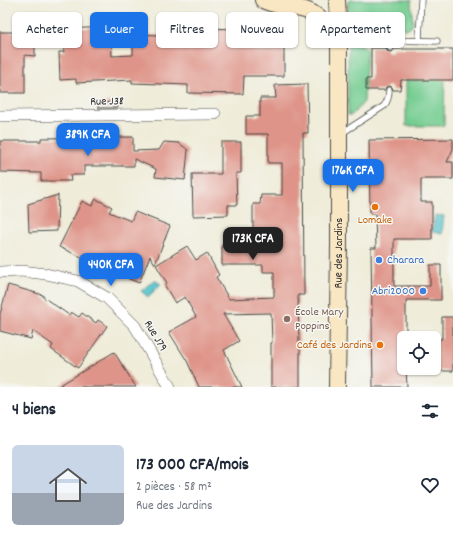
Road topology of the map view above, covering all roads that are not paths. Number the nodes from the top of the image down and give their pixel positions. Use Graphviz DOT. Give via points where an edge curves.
graph roads {
  1 [pos="263,0"];
  2 [pos="338,0"];
  3 [pos="421,0"];
  4 [pos="310,12"];
  5 [pos="338,12"];
  6 [pos="405,40"];
  7 [pos="419,40"];
  8 [pos="437,41"];
  9 [pos="339,48"];
  10 [pos="389,90"];
  11 [pos="215,114"];
  12 [pos="0,116"];
  13 [pos="338,135"];
  14 [pos="0,272"];
  15 [pos="170,387"];
  16 [pos="337,387"];
  1 -- 4 [label="main road"];
  2 -- 5 [label="main road, Rue des Jardins"];
  3 -- 7 [label="lane"];
  6 -- 7 [label="lane"];
  7 -- 8 [label="lane"];
  9 -- 13 [label="main road, Rue des Jardins"];
  10 -- 13 [label="lane" via="389,97 384,106"];
  11 -- 12 [label="street, Rue J38"];
  13 -- 16 [label="main road, Rue des Jardins"];
  14 -- 15 [label="street, Rue J79" via="22,271 78,281 107,298 135,326"];
}
